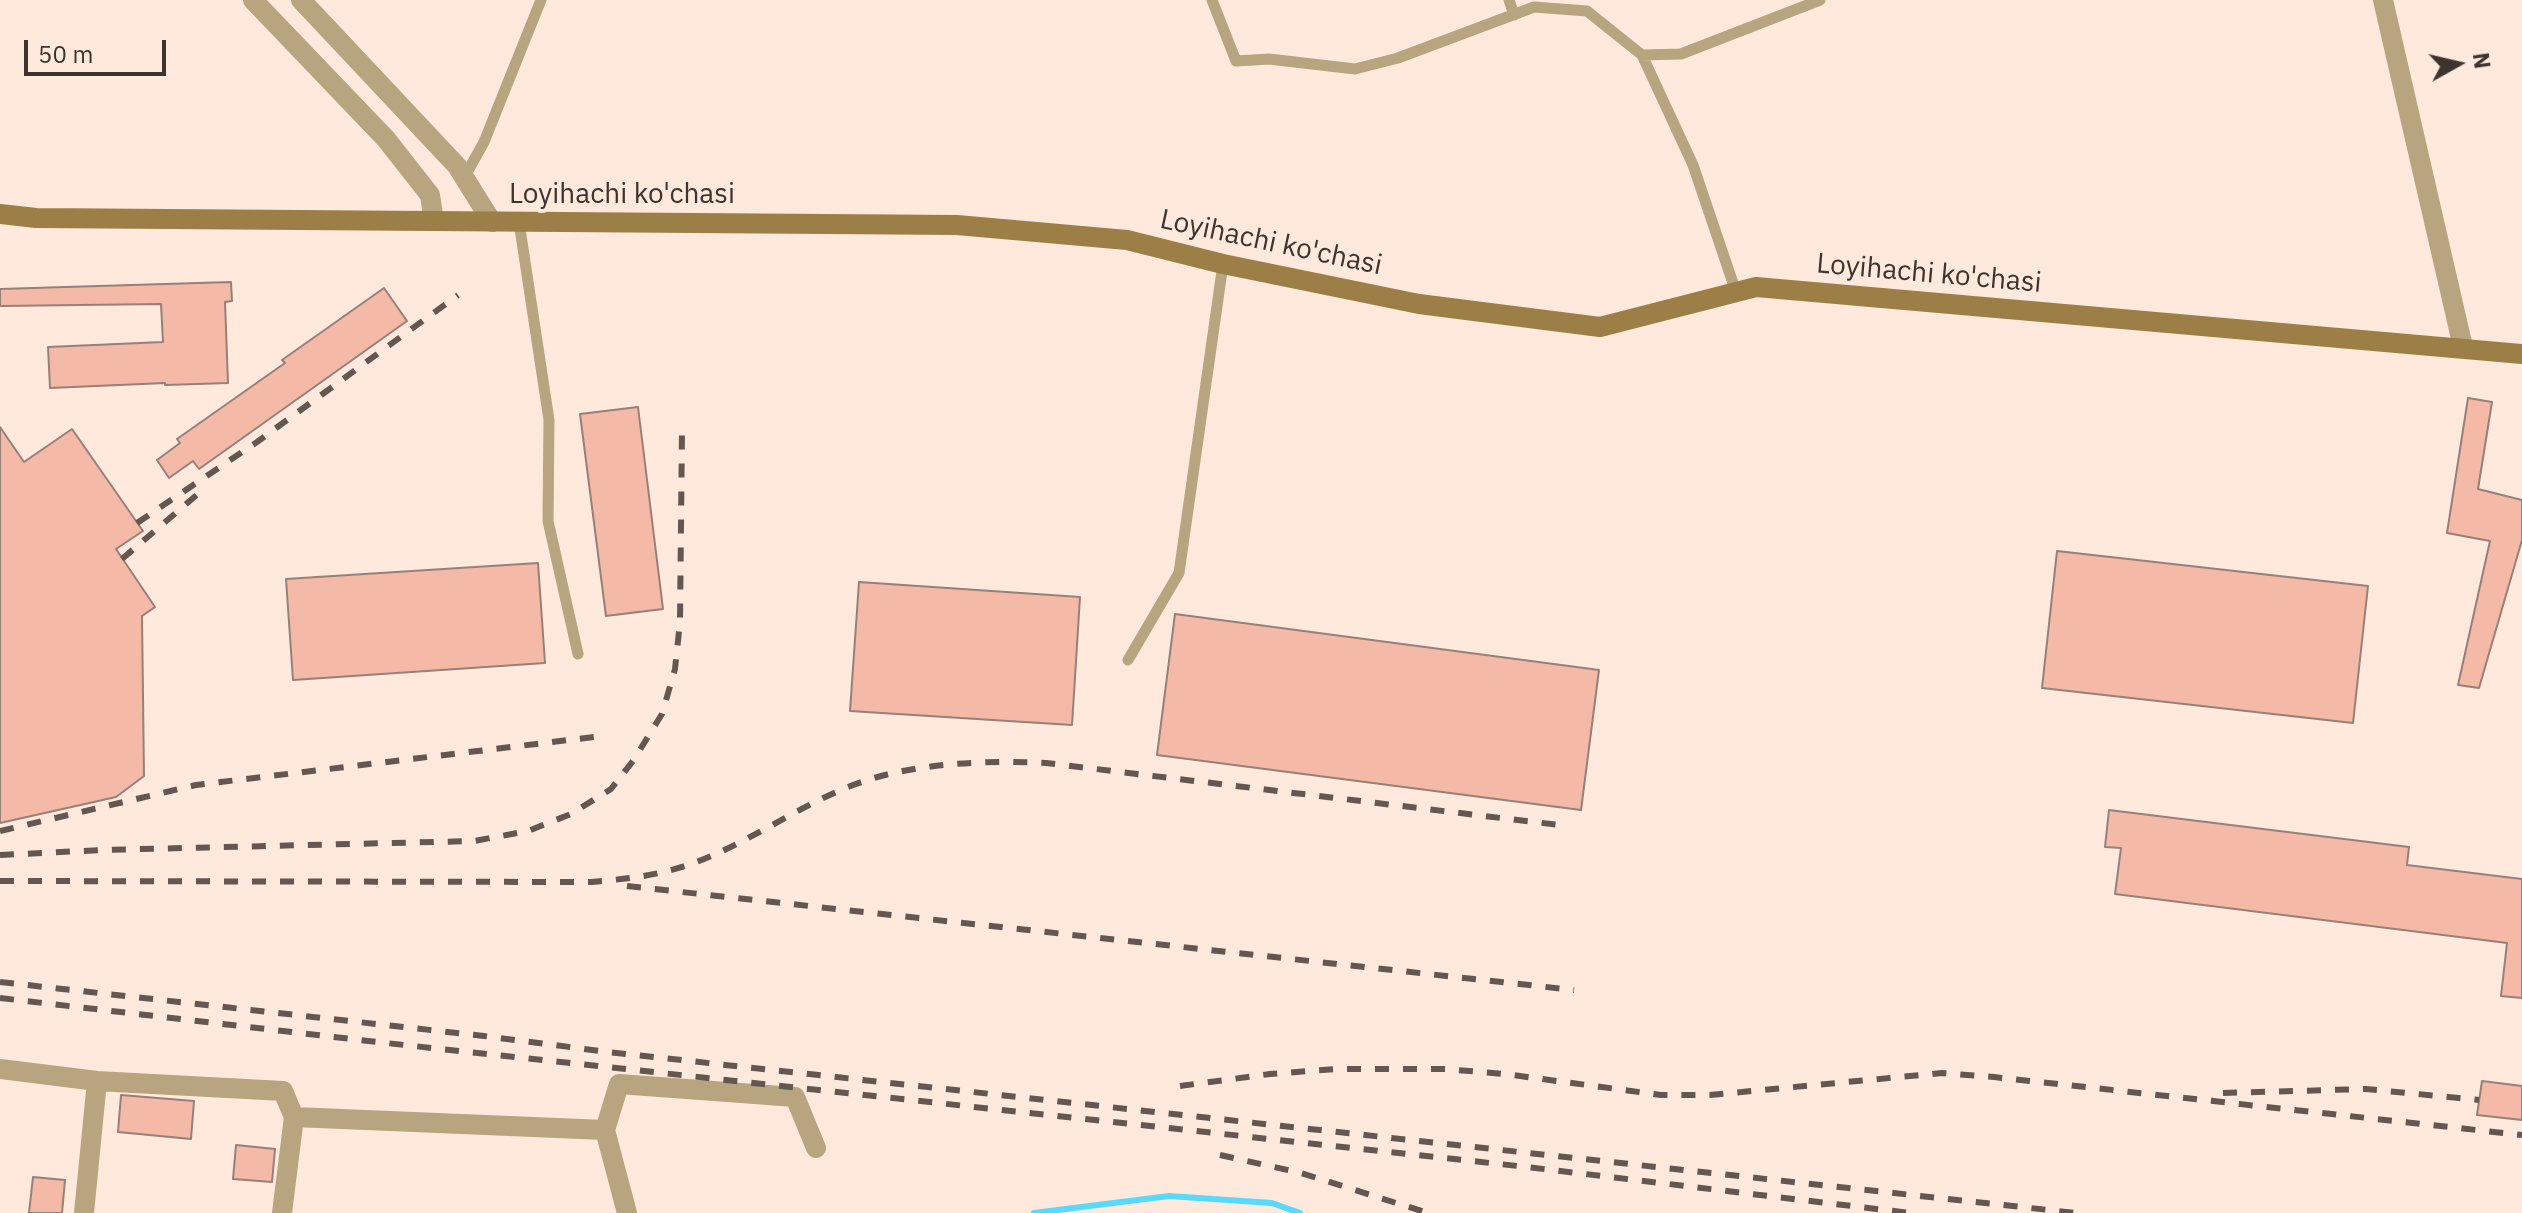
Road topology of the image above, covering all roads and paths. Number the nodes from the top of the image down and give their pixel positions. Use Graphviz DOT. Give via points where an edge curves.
graph roads {
  1 [pos="253,0"];
  2 [pos="301,0"];
  3 [pos="541,0"];
  4 [pos="1212,0"];
  5 [pos="1509,0"];
  6 [pos="1820,0"];
  7 [pos="2383,0"];
  8 [pos="1514,15"];
  9 [pos="1642,55"];
  10 [pos="464,178"];
  11 [pos="0,214"];
  12 [pos="434,221"];
  13 [pos="492,222"];
  14 [pos="519,222"];
  15 [pos="1223,264"];
  16 [pos="1736,292"];
  17 [pos="2463,347"];
  18 [pos="2522,354"];
  19 [pos="578,654"];
  20 [pos="1128,660"];
  21 [pos="0,1069"];
  22 [pos="97,1081"];
  23 [pos="294,1117"];
  24 [pos="605,1130"];
  25 [pos="816,1148"];
  26 [pos="84,1213"];
  27 [pos="282,1213"];
  28 [pos="627,1213"];
  1 -- 12 [label="street" via="386,139 430,195"];
  2 -- 10 [label="street"];
  3 -- 10 [label="lane" via="484,142"];
  4 -- 8 [label="lane" via="1236,61 1269,59 1355,69"];
  5 -- 8 [label="lane"];
  6 -- 9 [label="lane" via="1681,54"];
  7 -- 17 [label="street"];
  8 -- 9 [label="lane" via="1534,7 1587,11"];
  9 -- 16 [label="lane" via="1693,165"];
  10 -- 13 [label="street"];
  11 -- 12 [label="street, Loyihachi ko'chasi"];
  12 -- 13 [label="street, Loyihachi ko'chasi"];
  13 -- 14 [label="street, Loyihachi ko'chasi"];
  14 -- 15 [label="street, Loyihachi ko'chasi" via="957,225 1127,240"];
  14 -- 19 [label="lane" via="549,420 548,521"];
  15 -- 16 [label="street, Loyihachi ko'chasi" via="1419,304 1600,327"];
  15 -- 20 [label="lane" via="1179,573"];
  16 -- 17 [label="street, Loyihachi ko'chasi" via="1756,287"];
  17 -- 18 [label="street, Loyihachi ko'chasi"];
  21 -- 22 [label="street"];
  22 -- 23 [label="street" via="283,1091"];
  22 -- 26 [label="street"];
  23 -- 24 [label="street"];
  23 -- 27 [label="street"];
  24 -- 25 [label="street" via="619,1084 795,1097"];
  24 -- 28 [label="street"];
}
